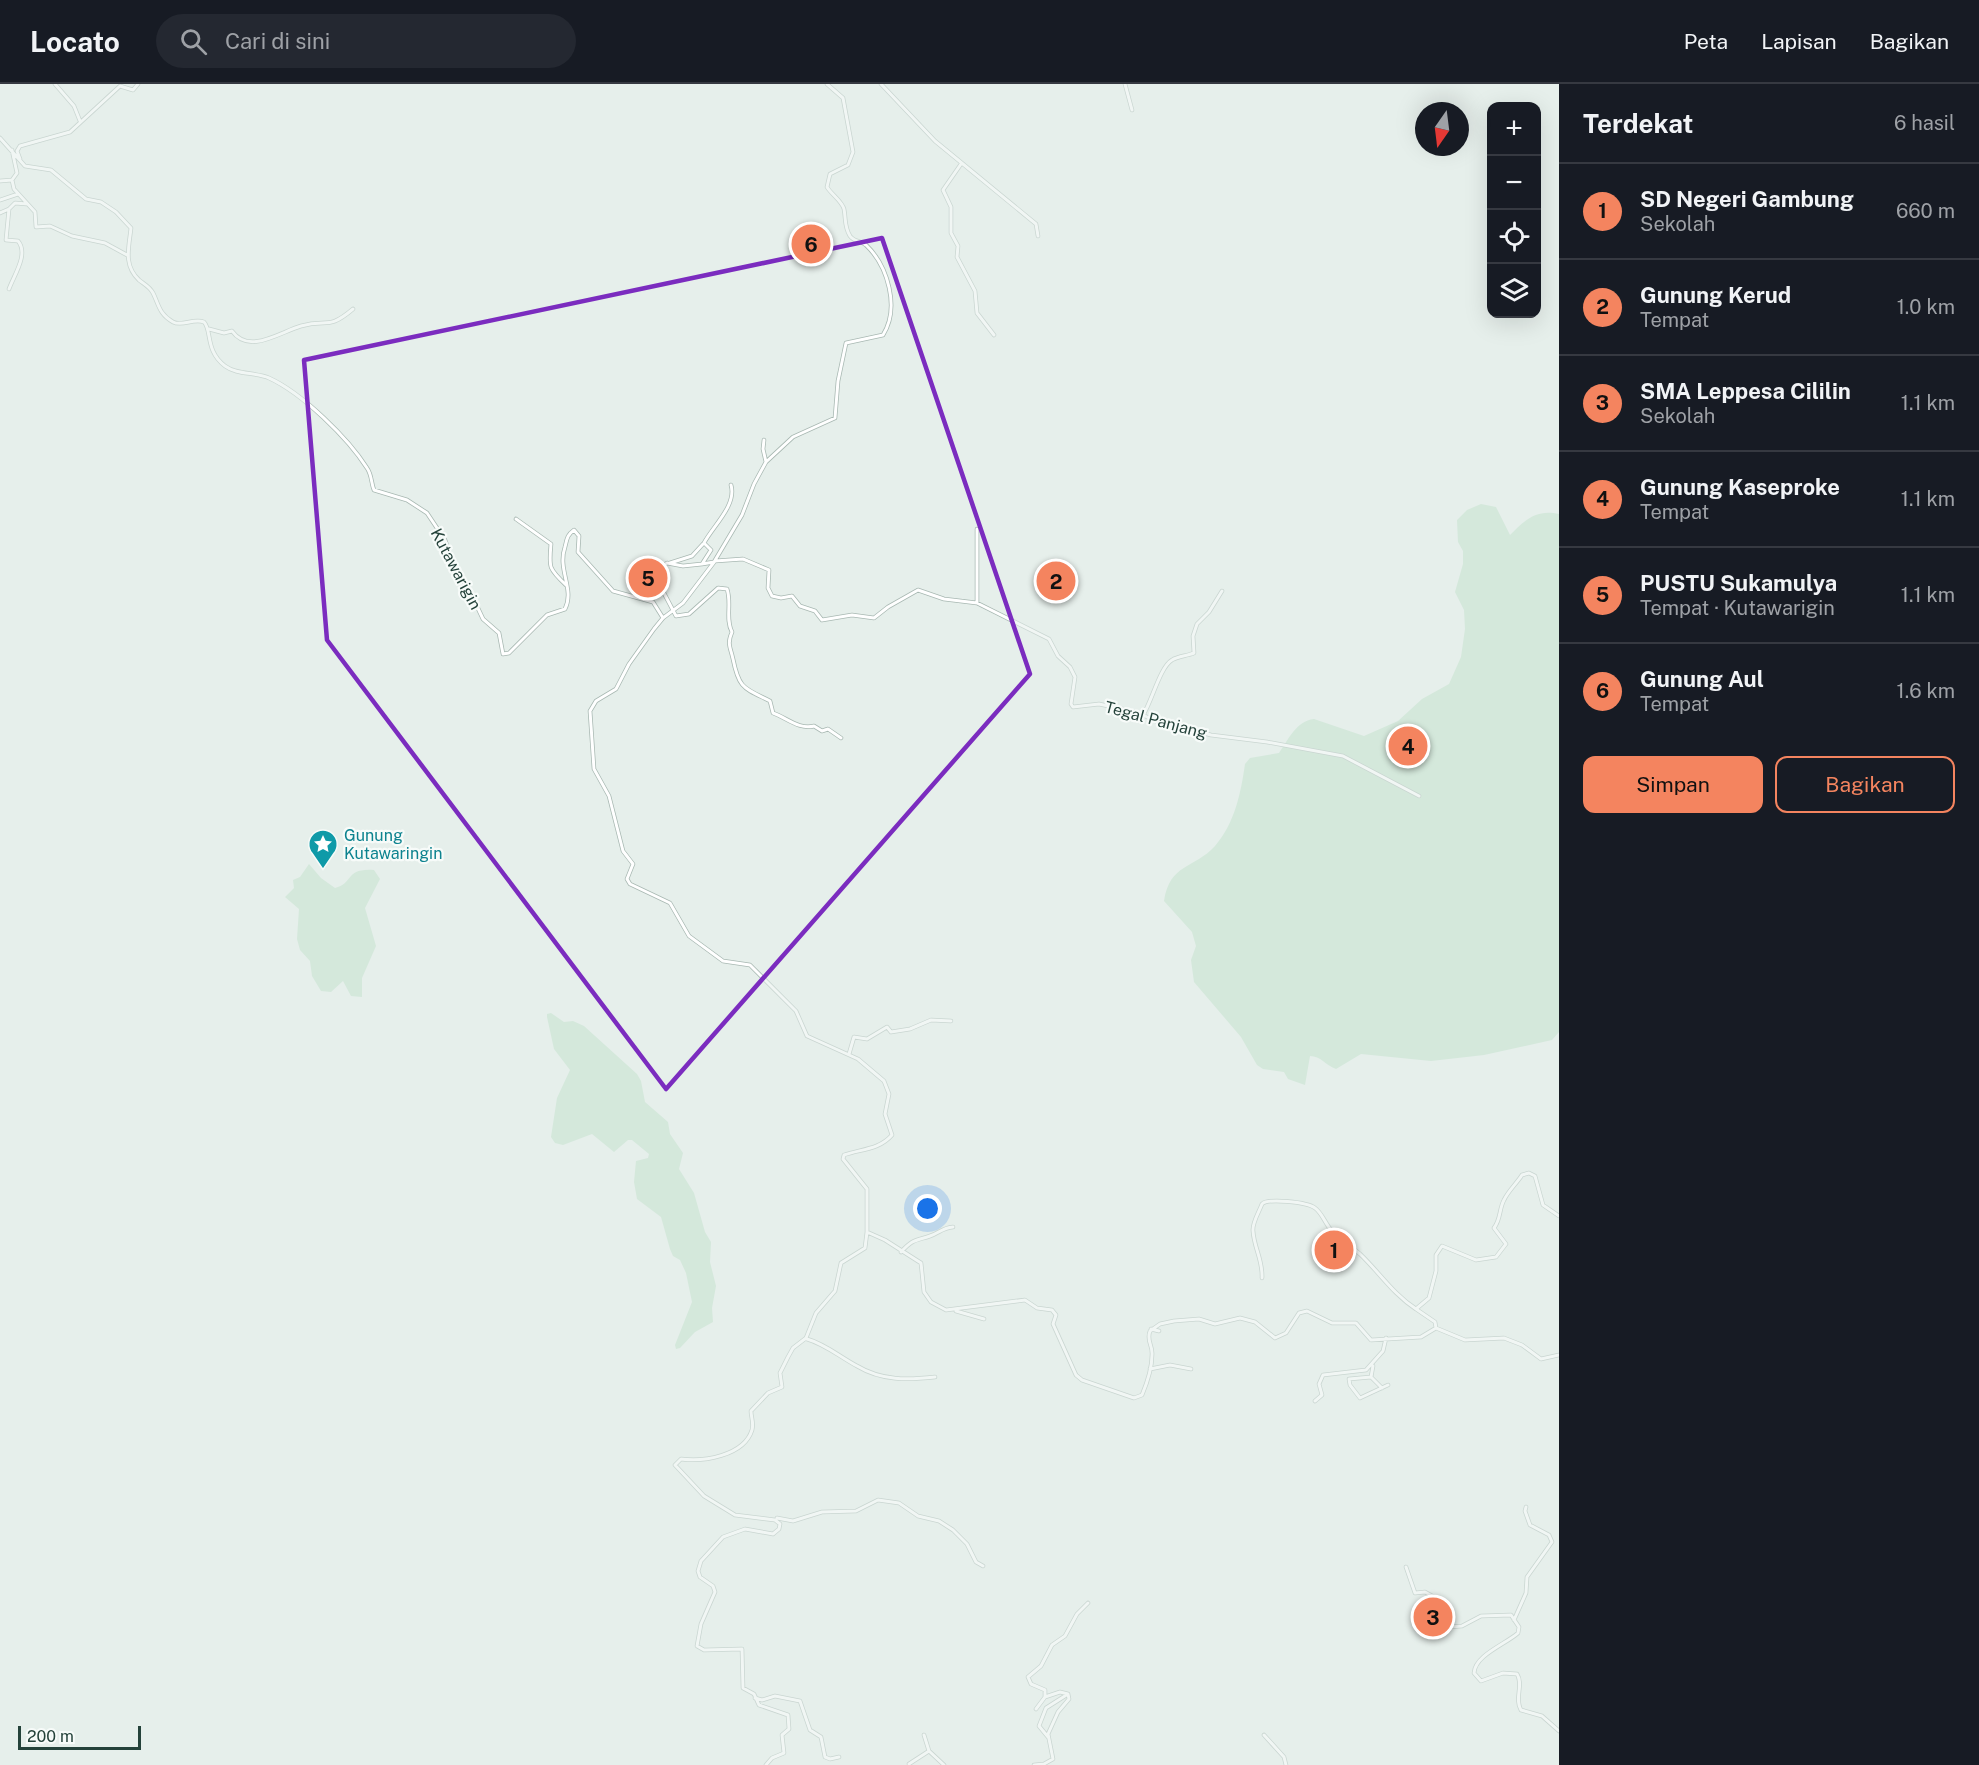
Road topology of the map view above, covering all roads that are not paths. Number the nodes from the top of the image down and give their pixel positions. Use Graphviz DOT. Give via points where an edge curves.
graph roads {
  1 [pos="55,84"];
  2 [pos="138,84"];
  3 [pos="827,84"];
  4 [pos="881,84"];
  5 [pos="1125,84"];
  6 [pos="1132,110"];
  7 [pos="80,121"];
  8 [pos="0,138"];
  9 [pos="11,148"];
  10 [pos="22,163"];
  11 [pos="961,164"];
  12 [pos="12,180"];
  13 [pos="0,181"];
  14 [pos="18,194"];
  15 [pos="0,200"];
  16 [pos="29,204"];
  17 [pos="9,209"];
  18 [pos="0,213"];
  19 [pos="1038,236"];
  20 [pos="127,255"];
  21 [pos="9,289"];
  22 [pos="352,309"];
  23 [pos="208,329"];
  24 [pos="994,335"];
  25 [pos="764,440"];
  26 [pos="766,462"];
  27 [pos="731,485"];
  28 [pos="516,519"];
  29 [pos="977,529"];
  30 [pos="704,544"];
  31 [pos="715,561"];
  32 [pos="669,563"];
  33 [pos="702,564"];
  34 [pos="567,586"];
  35 [pos="1222,591"];
  36 [pos="977,603"];
  37 [pos="673,611"];
  38 [pos="663,618"];
  39 [pos="1143,715"];
  40 [pos="841,738"];
  41 [pos="1419,796"];
  42 [pos="951,1021"];
  43 [pos="849,1054"];
  44 [pos="1559,1216"];
  45 [pos="953,1227"];
  46 [pos="867,1232"];
  47 [pos="901,1252"];
  48 [pos="1262,1278"];
  49 [pos="1416,1308"];
  50 [pos="946,1310"];
  51 [pos="984,1319"];
  52 [pos="1436,1328"];
  53 [pos="1151,1329"];
  54 [pos="1159,1331"];
  55 [pos="806,1338"];
  56 [pos="1386,1338"];
  57 [pos="1559,1355"];
  58 [pos="1373,1364"];
  59 [pos="1150,1368"];
  60 [pos="1191,1369"];
  61 [pos="935,1377"];
  62 [pos="1371,1377"];
  63 [pos="1388,1385"];
  64 [pos="1382,1388"];
  65 [pos="1315,1401"];
  66 [pos="1527,1507"];
  67 [pos="775,1520"];
  68 [pos="983,1566"];
  69 [pos="1406,1567"];
  70 [pos="1088,1603"];
  71 [pos="1514,1620"];
  72 [pos="1068,1694"];
  73 [pos="1045,1697"];
  74 [pos="755,1698"];
  75 [pos="1036,1709"];
  76 [pos="1559,1731"];
  77 [pos="924,1735"];
  78 [pos="1264,1735"];
  79 [pos="1048,1737"];
  80 [pos="929,1751"];
  81 [pos="839,1757"];
  82 [pos="909,1764"];
  83 [pos="766,1765"];
  84 [pos="944,1765"];
  85 [pos="1034,1765"];
  86 [pos="1286,1765"];
  1 -- 7 [label="street" via="74,106"];
  2 -- 7 [label="street" via="133,90 120,86"];
  3 -- 26 [label="street" via="843,98 853,155 848,165 830,174 827,187 843,207 844,224 851,237 866,245 881,268 892,305 884,333 846,343 835,418 793,437"];
  4 -- 11 [label="street"];
  5 -- 6 [label="street"];
  7 -- 10 [label="street" via="67,134 20,146 17,151"];
  8 -- 9 [label="street"];
  9 -- 10 [label="street"];
  9 -- 12 [label="street" via="18,168"];
  10 -- 20 [label="street" via="51,171 86,199 101,202 116,212 131,228"];
  11 -- 19 [label="street" via="1032,220"];
  11 -- 24 [label="street" via="943,190 951,207 951,233 958,246 957,257 975,291 977,313"];
  12 -- 13 [label="street"];
  12 -- 14 [label="street"];
  14 -- 15 [label="street"];
  14 -- 16 [label="street"];
  16 -- 17 [label="street" via="15,203"];
  16 -- 20 [label="street" via="38,228 53,226 72,236 113,245"];
  17 -- 18 [label="street"];
  17 -- 21 [label="street" via="6,240 18,241 22,248"];
  20 -- 23 [label="street" via="132,272 151,290 158,309 170,321 201,321"];
  22 -- 23 [label="street" via="334,324 304,325 253,342 236,337 231,330 219,333"];
  23 -- 34 [label="street, Kutawarigin" via="208,342 224,365 271,379 307,403 368,470 374,490 407,500 427,513 483,619 499,633 503,654 509,654 548,615 565,609"];
  25 -- 26 [label="street"];
  26 -- 31 [label="street" via="746,508"];
  27 -- 30 [label="street" via="730,502"];
  28 -- 34 [label="street" via="551,544 548,558 552,570"];
  29 -- 36 [label="street"];
  30 -- 32 [label="street" via="692,556"];
  30 -- 33 [label="street" via="711,550"];
  31 -- 33 [label="street"];
  31 -- 36 [label="street, Tegal Panjang" via="737,558 768,569 772,596 792,596 800,606 815,611 826,621 852,615 874,618 918,590 944,599"];
  31 -- 37 [label="street" via="688,598"];
  32 -- 33 [label="street"];
  32 -- 37 [label="street" via="655,571"];
  34 -- 38 [label="street, Kutawarigin" via="561,559 567,535 576,531 578,552 608,588 653,602"];
  35 -- 39 [label="street" via="1195,628 1194,653 1175,658 1164,667"];
  36 -- 39 [label="street, Tegal Panjang" via="1049,639 1076,677 1072,706 1099,704"];
  37 -- 38 [label="street"];
  37 -- 40 [label="street" via="684,617 718,588 727,589 732,632 728,643 739,683 770,701 773,713 805,728 828,729"];
  38 -- 43 [label="street" via="636,653 616,689 596,701 590,711 594,769 609,796 622,851 633,864 628,881 636,889 673,905 689,936 701,947 723,962 744,963 753,968 796,1011 807,1036"];
  39 -- 41 [label="street, Tegal Panjang" via="1211,735 1343,756"];
  42 -- 43 [label="street" via="931,1020 904,1031 891,1032 886,1027 867,1039 854,1037"];
  43 -- 46 [label="street" via="884,1082 889,1096 885,1114 892,1136 874,1148 844,1155 843,1162 867,1189"];
  44 -- 49 [label="street" via="1543,1205 1534,1175 1522,1175 1504,1199 1494,1228 1506,1244 1496,1257 1476,1260 1442,1246 1435,1257 1436,1271 1429,1298"];
  45 -- 47 [label="street" via="917,1238"];
  46 -- 47 [label="street" via="885,1239"];
  46 -- 55 [label="street" via="865,1248 839,1266 835,1291 816,1313"];
  47 -- 50 [label="street" via="921,1263 924,1292"];
  48 -- 49 [label="street" via="1263,1264 1253,1230 1262,1204 1270,1200 1302,1203 1316,1209 1332,1231 1360,1254 1400,1298"];
  49 -- 52 [label="street" via="1435,1322"];
  50 -- 51 [label="street"];
  50 -- 59 [label="street" via="1025,1300 1052,1310 1056,1315 1053,1324 1076,1375 1134,1398 1142,1395"];
  52 -- 56 [label="street" via="1421,1337"];
  52 -- 57 [label="street" via="1465,1340 1504,1338 1543,1360"];
  53 -- 54 [label="street"];
  53 -- 56 [label="street" via="1174,1321 1199,1319 1217,1324 1243,1318 1275,1338 1286,1332 1299,1313 1309,1311 1332,1323 1356,1323 1371,1340"];
  53 -- 59 [label="street" via="1147,1338 1152,1352"];
  55 -- 61 [label="street" via="859,1368 889,1379"];
  55 -- 67 [label="street" via="793,1348 780,1373 782,1388 768,1393 751,1411 753,1428 747,1439 728,1454 681,1459 675,1465 704,1496 735,1515"];
  56 -- 58 [label="street" via="1383,1351"];
  58 -- 62 [label="street"];
  58 -- 65 [label="street" via="1360,1372 1323,1375 1319,1384 1322,1395"];
  59 -- 60 [label="street" via="1170,1365"];
  62 -- 64 [label="street"];
  62 -- 64 [label="street" via="1349,1378 1360,1398"];
  63 -- 64 [label="street"];
  66 -- 71 [label="street" via="1530,1525 1550,1535 1552,1542 1527,1577 1526,1593"];
  67 -- 68 [label="street" via="856,1511 878,1500 899,1503 918,1516 939,1521 953,1530"];
  67 -- 74 [label="street" via="780,1527 773,1534 745,1529 724,1536 701,1561 698,1571 715,1592 696,1644 704,1650 742,1649 742,1686"];
  69 -- 71 [label="street" via="1415,1593 1425,1592 1434,1597 1440,1616 1449,1627 1457,1628 1481,1616 1508,1613"];
  70 -- 73 [label="street" via="1065,1636 1052,1645 1041,1666 1029,1674 1031,1684 1045,1689"];
  71 -- 76 [label="street" via="1518,1633 1483,1659 1474,1673 1481,1681 1503,1673 1517,1674 1521,1710 1542,1716"];
  72 -- 73 [label="street" via="1060,1692"];
  72 -- 79 [label="street" via="1069,1701 1058,1712"];
  72 -- 79 [label="street" via="1046,1708 1039,1726"];
  73 -- 75 [label="street"];
  74 -- 81 [label="street" via="775,1696 800,1701 810,1730 821,1737 825,1757"];
  74 -- 83 [label="street" via="759,1705 784,1713 789,1719 789,1729 782,1735 784,1753"];
  77 -- 80 [label="street"];
  78 -- 86 [label="street" via="1284,1757"];
  79 -- 85 [label="street" via="1053,1759"];
  80 -- 82 [label="street"];
  80 -- 84 [label="street"];
}
